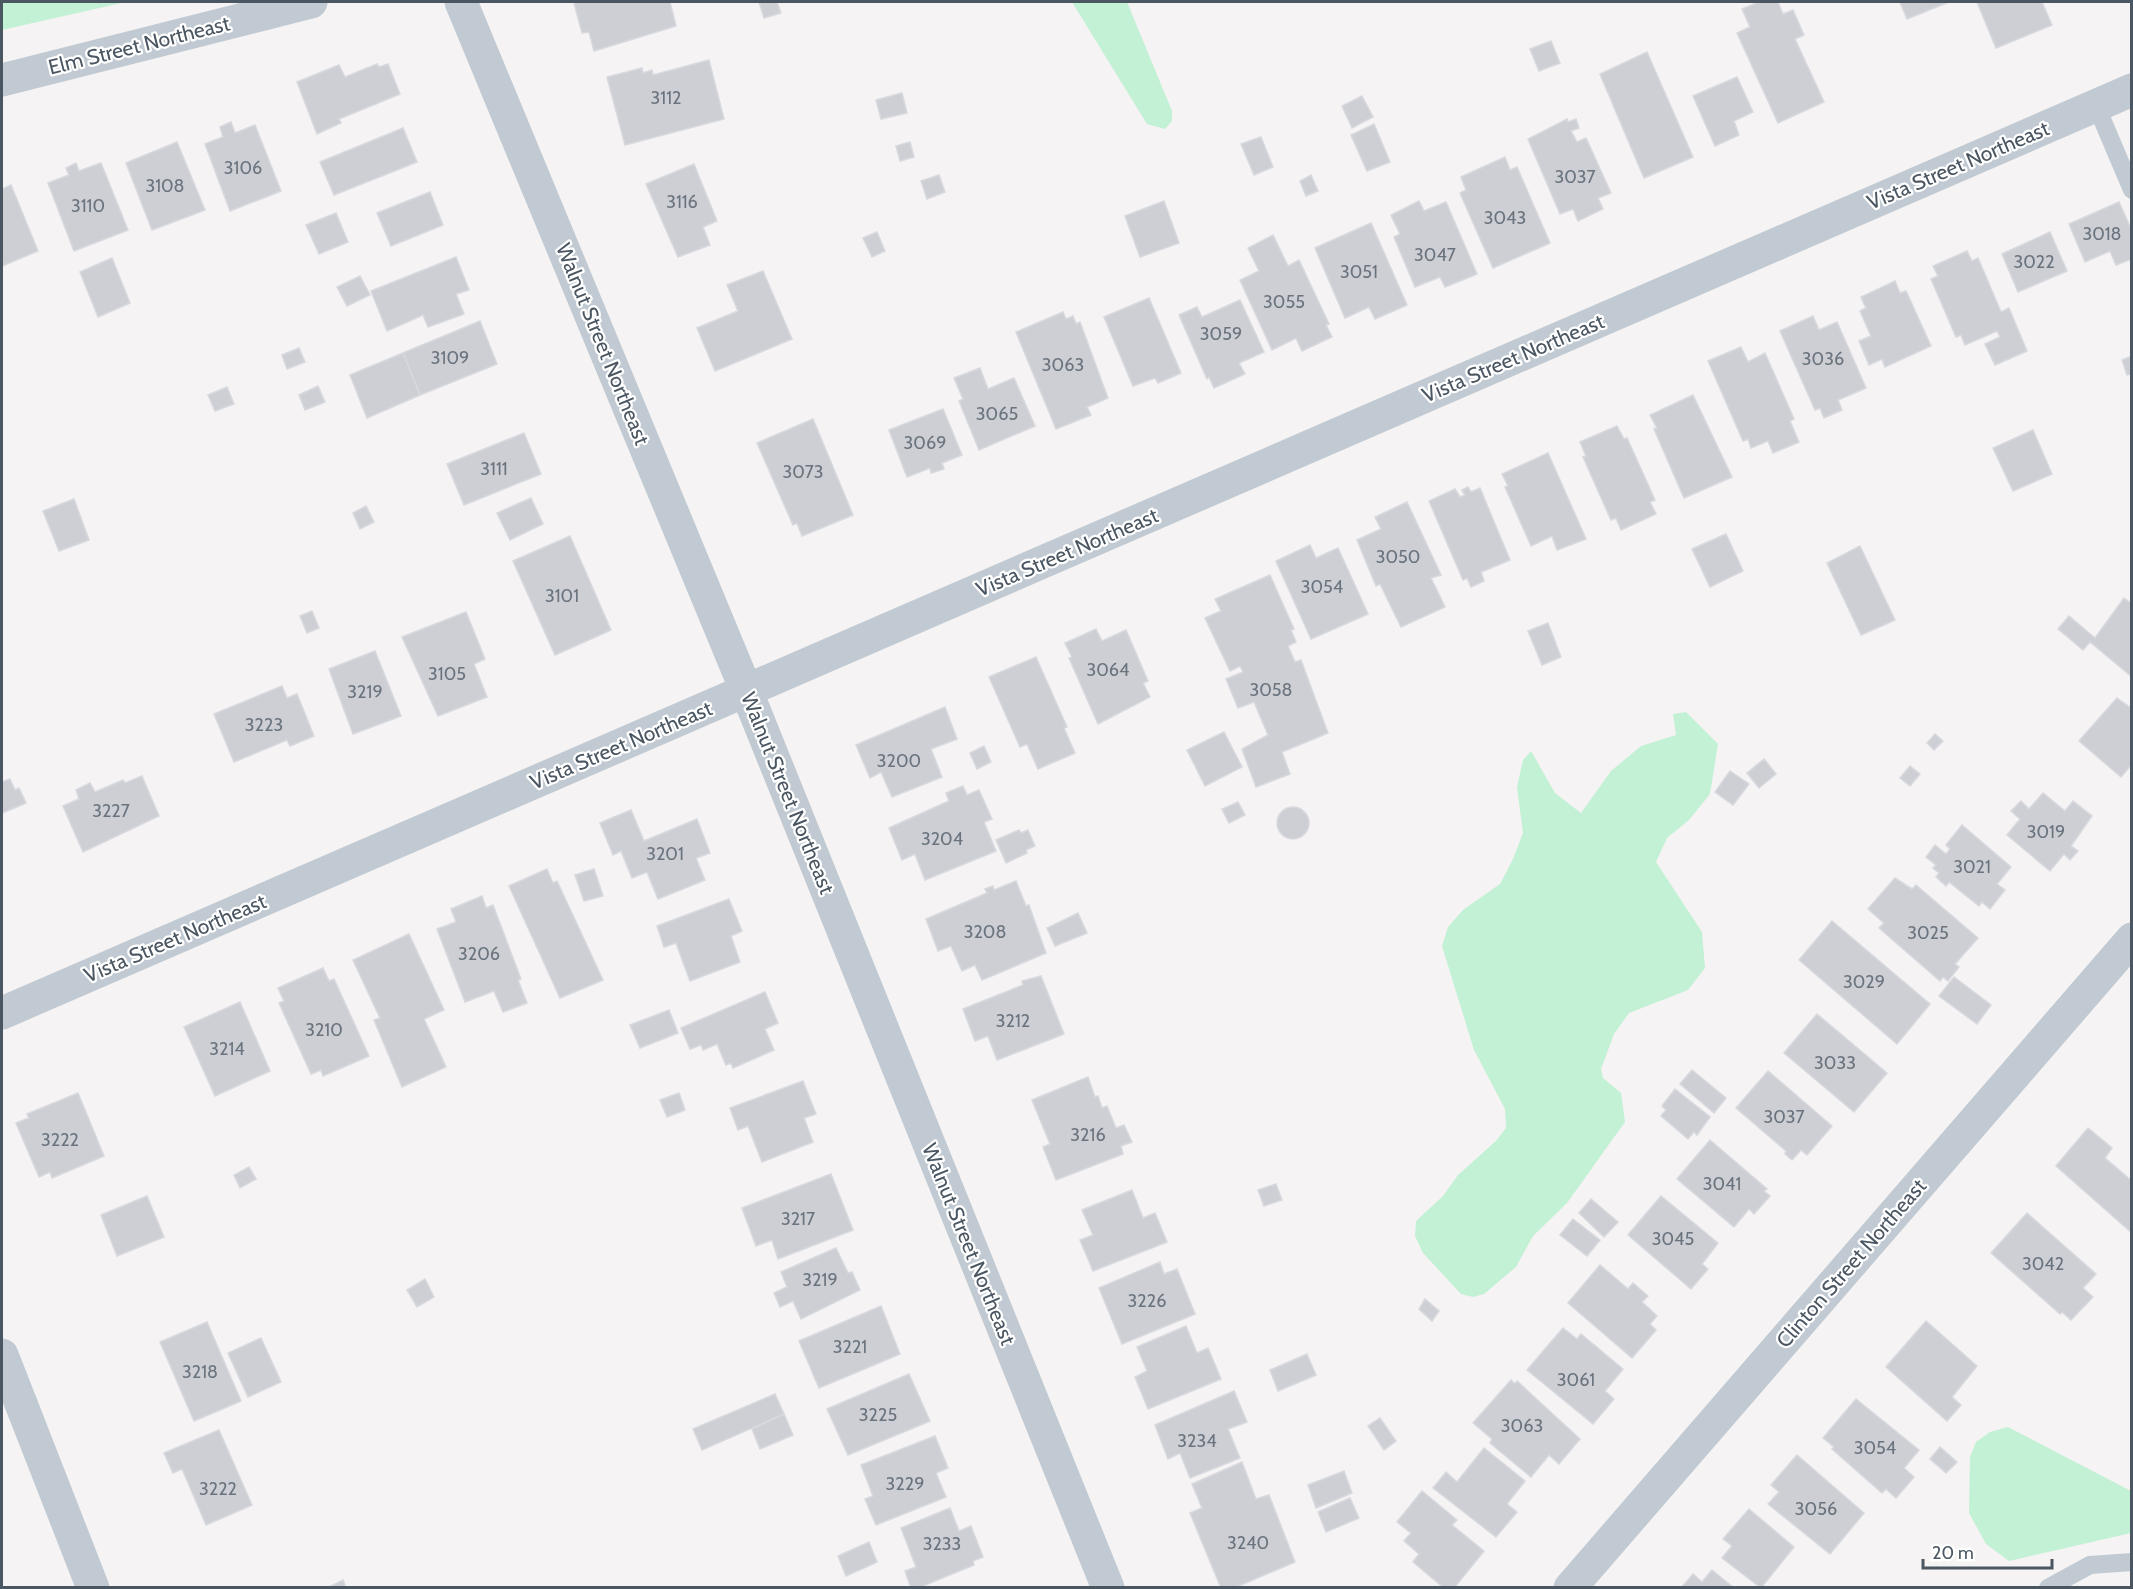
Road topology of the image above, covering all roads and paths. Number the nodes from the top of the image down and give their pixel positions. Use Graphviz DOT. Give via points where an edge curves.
graph roads {
  1 [pos="311,2"];
  2 [pos="461,2"];
  3 [pos="2,80"];
  4 [pos="2132,90"];
  5 [pos="2096,105"];
  6 [pos="2132,190"];
  7 [pos="746,690"];
  8 [pos="2132,939"];
  9 [pos="2,1013"];
  10 [pos="2,1355"];
  11 [pos="2132,1562"];
  12 [pos="2053,1586"];
  13 [pos="93,1587"];
  14 [pos="1108,1587"];
  15 [pos="1570,1587"];
  1 -- 3 [label="street, Elm Street Northeast"];
  2 -- 7 [label="street, Walnut Street Northeast"];
  4 -- 5 [label="street, Vista Street Northeast"];
  5 -- 6 [label="lane"];
  5 -- 7 [label="street, Vista Street Northeast"];
  7 -- 9 [label="street, Vista Street Northeast"];
  7 -- 14 [label="street, Walnut Street Northeast"];
  8 -- 15 [label="street, Clinton Street Northeast"];
  10 -- 13 [label="street"];
  11 -- 12 [label="lane" via="2090,1565"];
}
